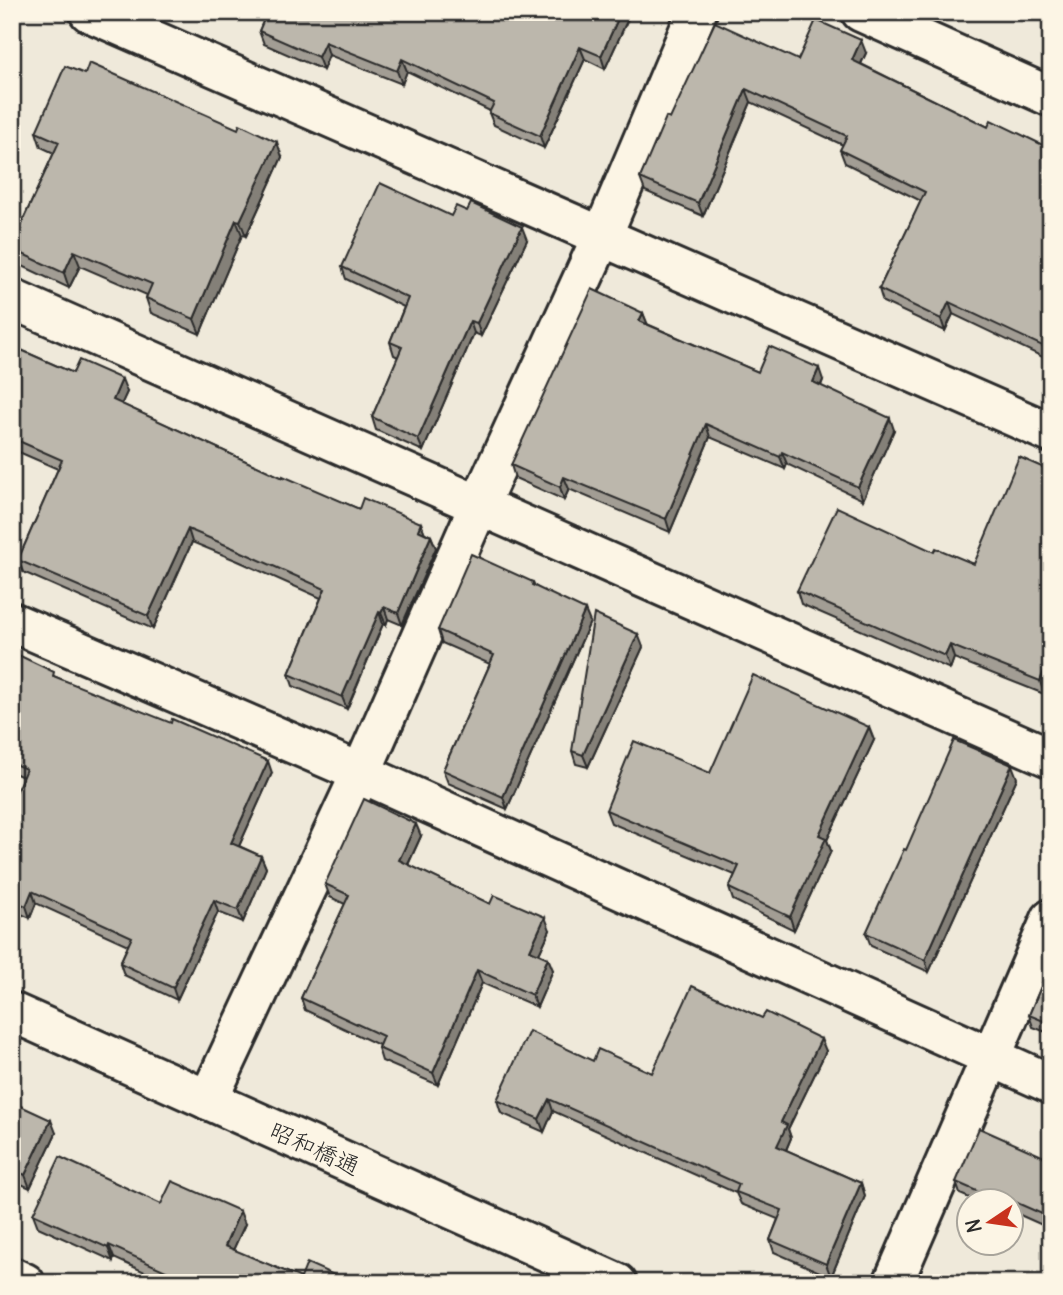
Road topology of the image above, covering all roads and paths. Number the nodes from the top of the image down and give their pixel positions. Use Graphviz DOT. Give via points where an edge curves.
graph roads {
  1 [pos="89,12"];
  2 [pos="697,12"];
  3 [pos="861,12"];
  4 [pos="1051,97"];
  5 [pos="602,236"];
  6 [pos="12,299"];
  7 [pos="1051,433"];
  8 [pos="479,505"];
  9 [pos="12,622"];
  10 [pos="1051,758"];
  11 [pos="361,773"];
  12 [pos="1051,919"];
  13 [pos="12,1012"];
  14 [pos="990,1057"];
  15 [pos="1051,1084"];
  16 [pos="208,1100"];
  17 [pos="12,1277"];
  18 [pos="25,1283"];
  19 [pos="617,1283"];
  20 [pos="893,1283"];
  1 -- 5 [label="street"];
  2 -- 5 [label="street"];
  3 -- 4 [label="street"];
  5 -- 7 [label="street"];
  5 -- 8 [label="street"];
  6 -- 8 [label="street"];
  8 -- 10 [label="street"];
  8 -- 11 [label="street"];
  9 -- 11 [label="street"];
  11 -- 14 [label="street"];
  11 -- 16 [label="street"];
  12 -- 14 [label="street"];
  13 -- 16 [label="street, 昭和橋通"];
  14 -- 15 [label="street"];
  14 -- 20 [label="street"];
  16 -- 19 [label="street, 昭和橋通"];
  17 -- 18 [label="street"];
}
